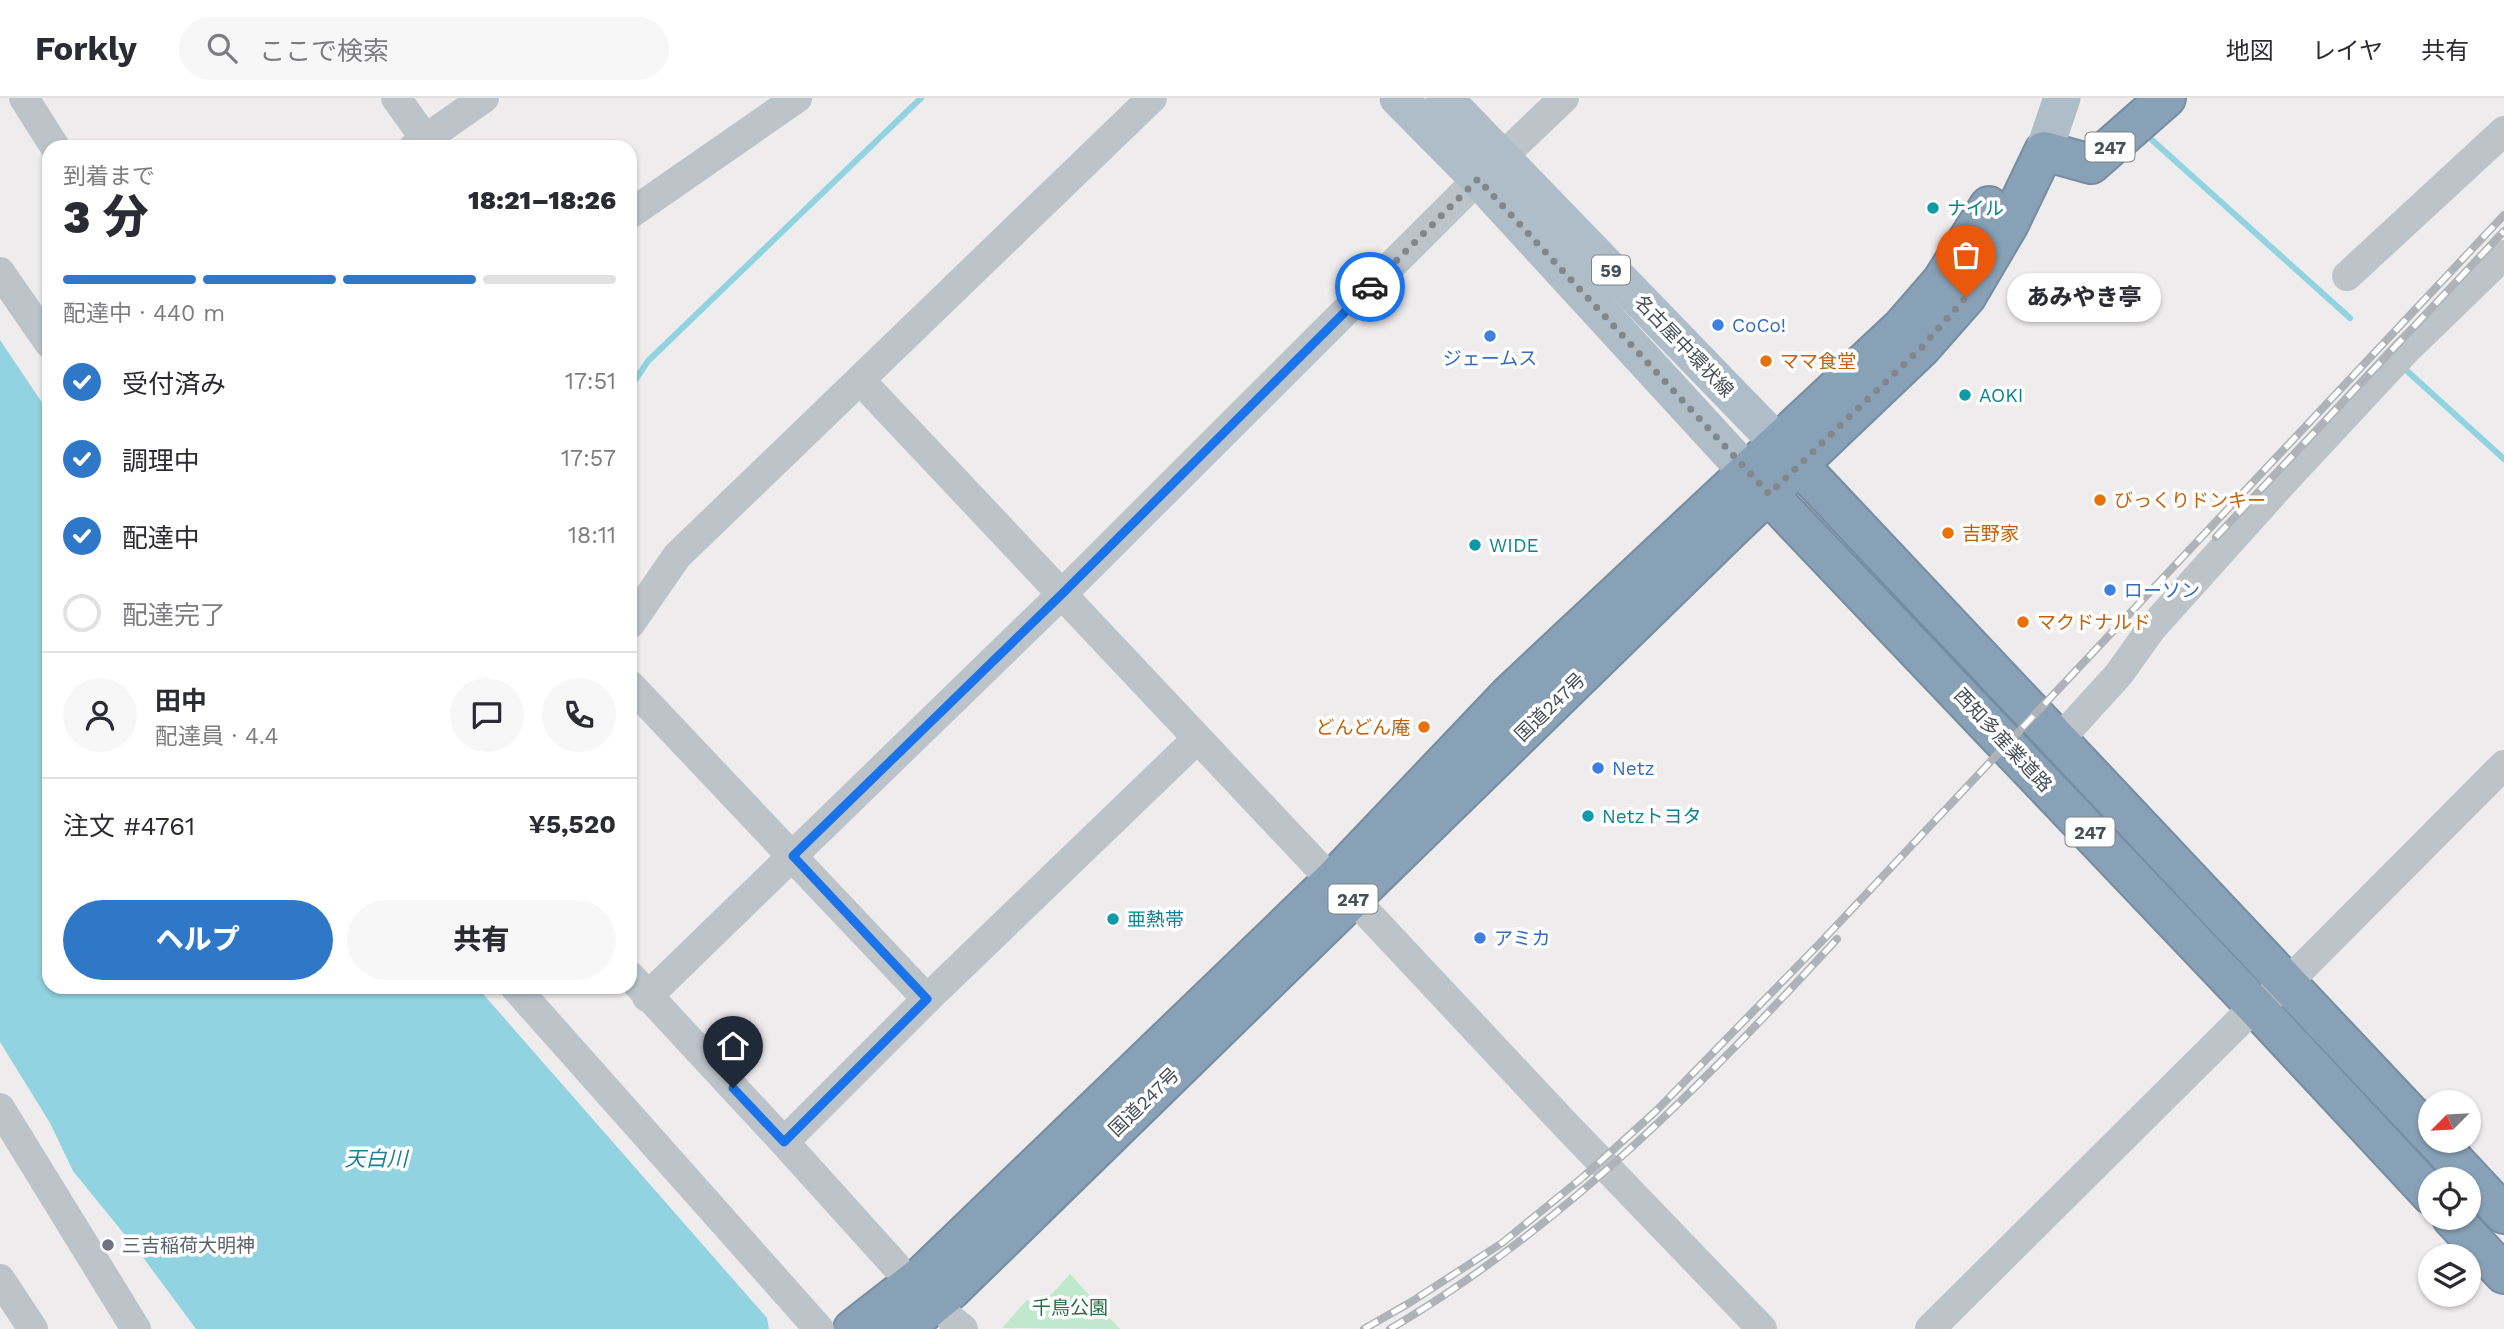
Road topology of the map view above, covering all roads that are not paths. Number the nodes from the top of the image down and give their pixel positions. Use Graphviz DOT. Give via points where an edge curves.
graph roads {
  1 [pos="24,98"];
  2 [pos="396,98"];
  3 [pos="484,98"];
  4 [pos="797,98"];
  5 [pos="1152,98"];
  6 [pos="1398,98"];
  7 [pos="1444,98"];
  8 [pos="1564,98"];
  9 [pos="2036,98"];
  10 [pos="2062,98"];
  11 [pos="2166,98"];
  12 [pos="2502,136"];
  13 [pos="51,140"];
  14 [pos="421,140"];
  15 [pos="428,140"];
  16 [pos="2031,150"];
  17 [pos="1490,168"];
  18 [pos="637,209"];
  19 [pos="2504,255"];
  20 [pos="0,272"];
  21 [pos="2347,276"];
  22 [pos="42,333"];
  23 [pos="860,380"];
  24 [pos="1789,454"];
  25 [pos="1758,482"];
  26 [pos="1062,594"];
  27 [pos="637,614"];
  28 [pos="637,692"];
  29 [pos="1197,739"];
  30 [pos="2059,740"];
  31 [pos="2504,765"];
  32 [pos="793,856"];
  33 [pos="1343,890"];
  34 [pos="2287,983"];
  35 [pos="639,987"];
  36 [pos="521,994"];
  37 [pos="927,999"];
  38 [pos="2256,1007"];
  39 [pos="0,1108"];
  40 [pos="2418,1122"];
  41 [pos="784,1142"];
  42 [pos="2447,1153"];
  43 [pos="2418,1181"];
  44 [pos="2504,1214"];
  45 [pos="2463,1230"];
  46 [pos="895,1265"];
  47 [pos="2504,1274"];
  48 [pos="0,1279"];
  49 [pos="33,1329"];
  50 [pos="136,1329"];
  51 [pos="819,1329"];
  52 [pos="853,1329"];
  53 [pos="903,1329"];
  54 [pos="1762,1329"];
  55 [pos="1930,1329"];
  1 -- 13 [label="street"];
  2 -- 14 [label="street"];
  3 -- 15 [label="street"];
  4 -- 18 [label="street"];
  5 -- 23 [label="street"];
  6 -- 17 [label="main road, 名古屋中環状線 / 59"];
  7 -- 17 [label="main road, 名古屋中環状線 / 59"];
  8 -- 17 [label="street"];
  9 -- 16 [label="main road"];
  10 -- 16 [label="main road"];
  11 -- 16 [label="highway, 247" via="2091,164"];
  12 -- 21 [label="street"];
  16 -- 24 [label="highway, 国道247号 / 247" via="2009,224 1966,297 1922,347"];
  17 -- 24 [label="main road, 名古屋中環状線 / 59"];
  17 -- 25 [label="main road, 名古屋中環状線 / 59"];
  17 -- 26 [label="street"];
  19 -- 30 [label="street" via="2405,351 2285,480"];
  20 -- 22 [label="street"];
  23 -- 26 [label="street"];
  23 -- 27 [label="street" via="677,555"];
  24 -- 25 [label="highway, 国道247号 / 247"];
  24 -- 30 [label="highway, 西知多産業道路 / 247"];
  25 -- 33 [label="highway, 国道247号 / 247"];
  25 -- 38 [label="highway, 西知多産業道路 / 247"];
  26 -- 29 [label="street"];
  26 -- 32 [label="street"];
  28 -- 32 [label="street"];
  29 -- 33 [label="street"];
  29 -- 37 [label="street"];
  30 -- 34 [label="highway, 西知多産業道路 / 247"];
  31 -- 34 [label="street"];
  32 -- 35 [label="street"];
  32 -- 37 [label="street"];
  33 -- 52 [label="highway, 国道247号 / 247" via="926,1273"];
  33 -- 53 [label="highway, 国道247号 / 247" via="961,1279"];
  33 -- 54 [label="street"];
  34 -- 38 [label="street"];
  34 -- 40 [label="highway, 西知多産業道路 / 247"];
  35 -- 41 [label="street"];
  36 -- 51 [label="street"];
  37 -- 41 [label="street"];
  38 -- 43 [label="highway, 西知多産業道路 / 247"];
  38 -- 55 [label="street"];
  39 -- 50 [label="street"];
  41 -- 46 [label="street"];
  42 -- 44 [label="highway"];
  45 -- 47 [label="highway"];
  48 -- 49 [label="street"];
}
